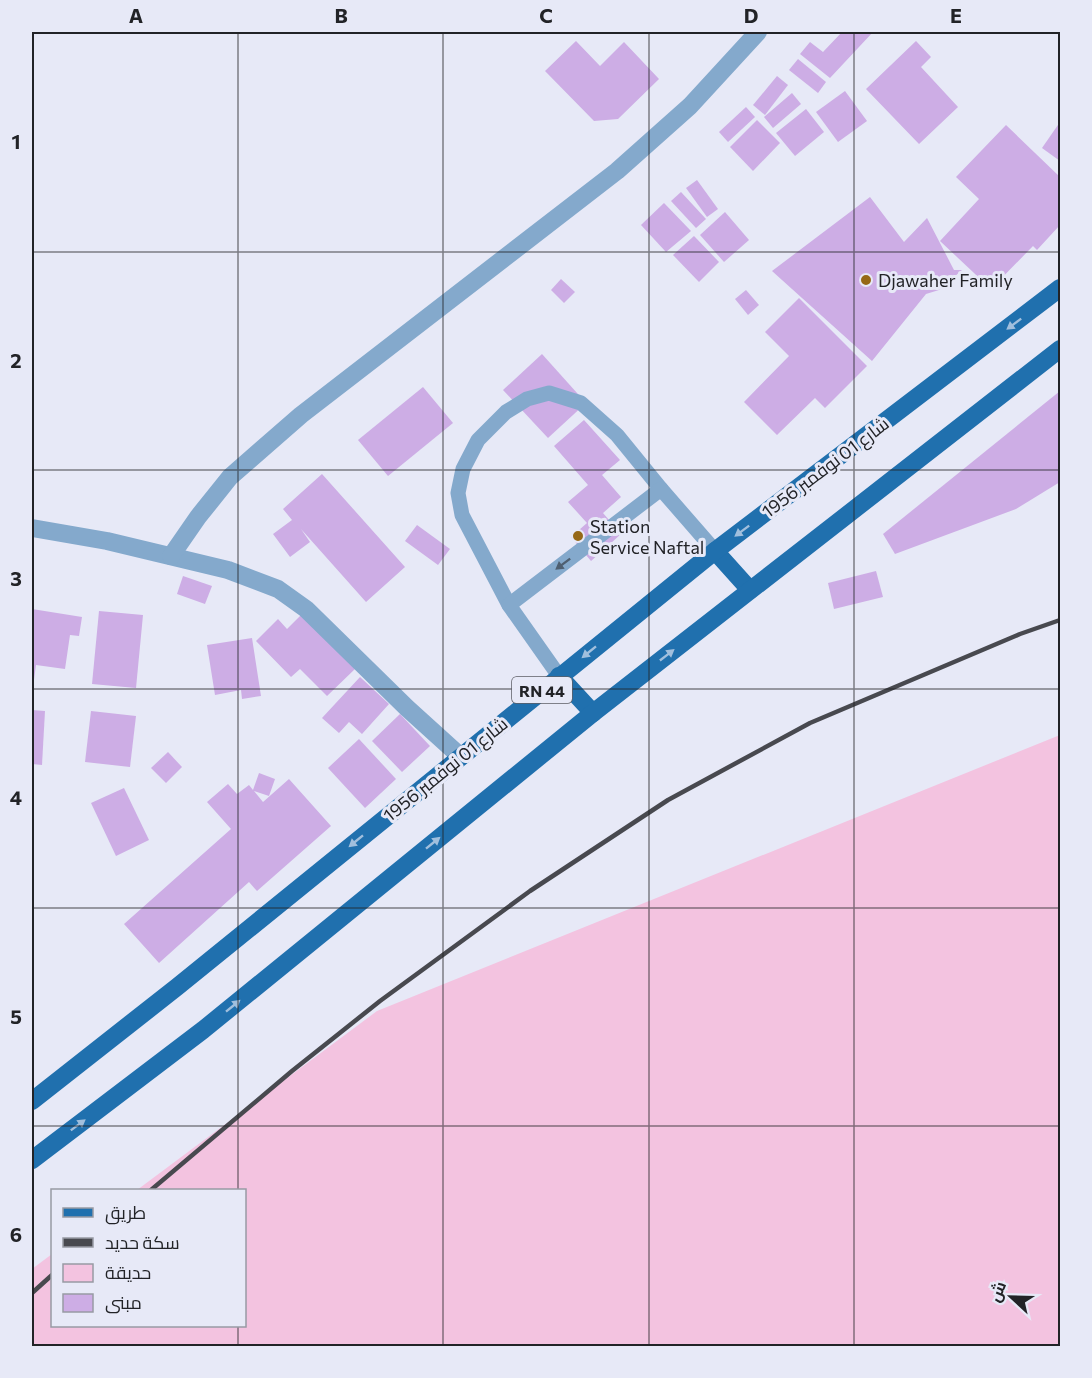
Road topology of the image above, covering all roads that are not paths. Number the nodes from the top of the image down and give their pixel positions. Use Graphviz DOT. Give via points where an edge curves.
graph roads {
  1 [pos="758,32"];
  2 [pos="1060,288"];
  3 [pos="1060,349"];
  4 [pos="661,489"];
  5 [pos="32,528"];
  6 [pos="715,551"];
  7 [pos="171,556"];
  8 [pos="750,590"];
  9 [pos="509,605"];
  10 [pos="559,676"];
  11 [pos="592,713"];
  12 [pos="460,756"];
  13 [pos="32,1101"];
  14 [pos="32,1160"];
  1 -- 7 [label="street" via="690,106 617,171 301,415 230,477"];
  2 -- 6 [label="main road, شارع 01 نوفمبر 1956 / RN 44, one-way"];
  3 -- 8 [label="main road, RN 44"];
  4 -- 6 [label="lane"];
  4 -- 9 [label="lane, one-way"];
  4 -- 9 [label="lane" via="616,435 581,403 549,393 527,399 506,412 478,440 463,469 458,493 462,515"];
  5 -- 7 [label="street"];
  6 -- 8 [label="main road"];
  6 -- 10 [label="main road, شارع 01 نوفمبر 1956 / RN 44, one-way"];
  7 -- 12 [label="street" via="228,570 278,589 306,609"];
  11 -- 8 [label="main road, RN 44, one-way"];
  9 -- 10 [label="lane"];
  10 -- 11 [label="main road"];
  10 -- 12 [label="main road, شارع 01 نوفمبر 1956 / RN 44"];
  14 -- 11 [label="main road, RN 44, one-way" via="203,1030"];
  12 -- 13 [label="main road, شارع 01 نوفمبر 1956 / RN 44, one-way"];
}
